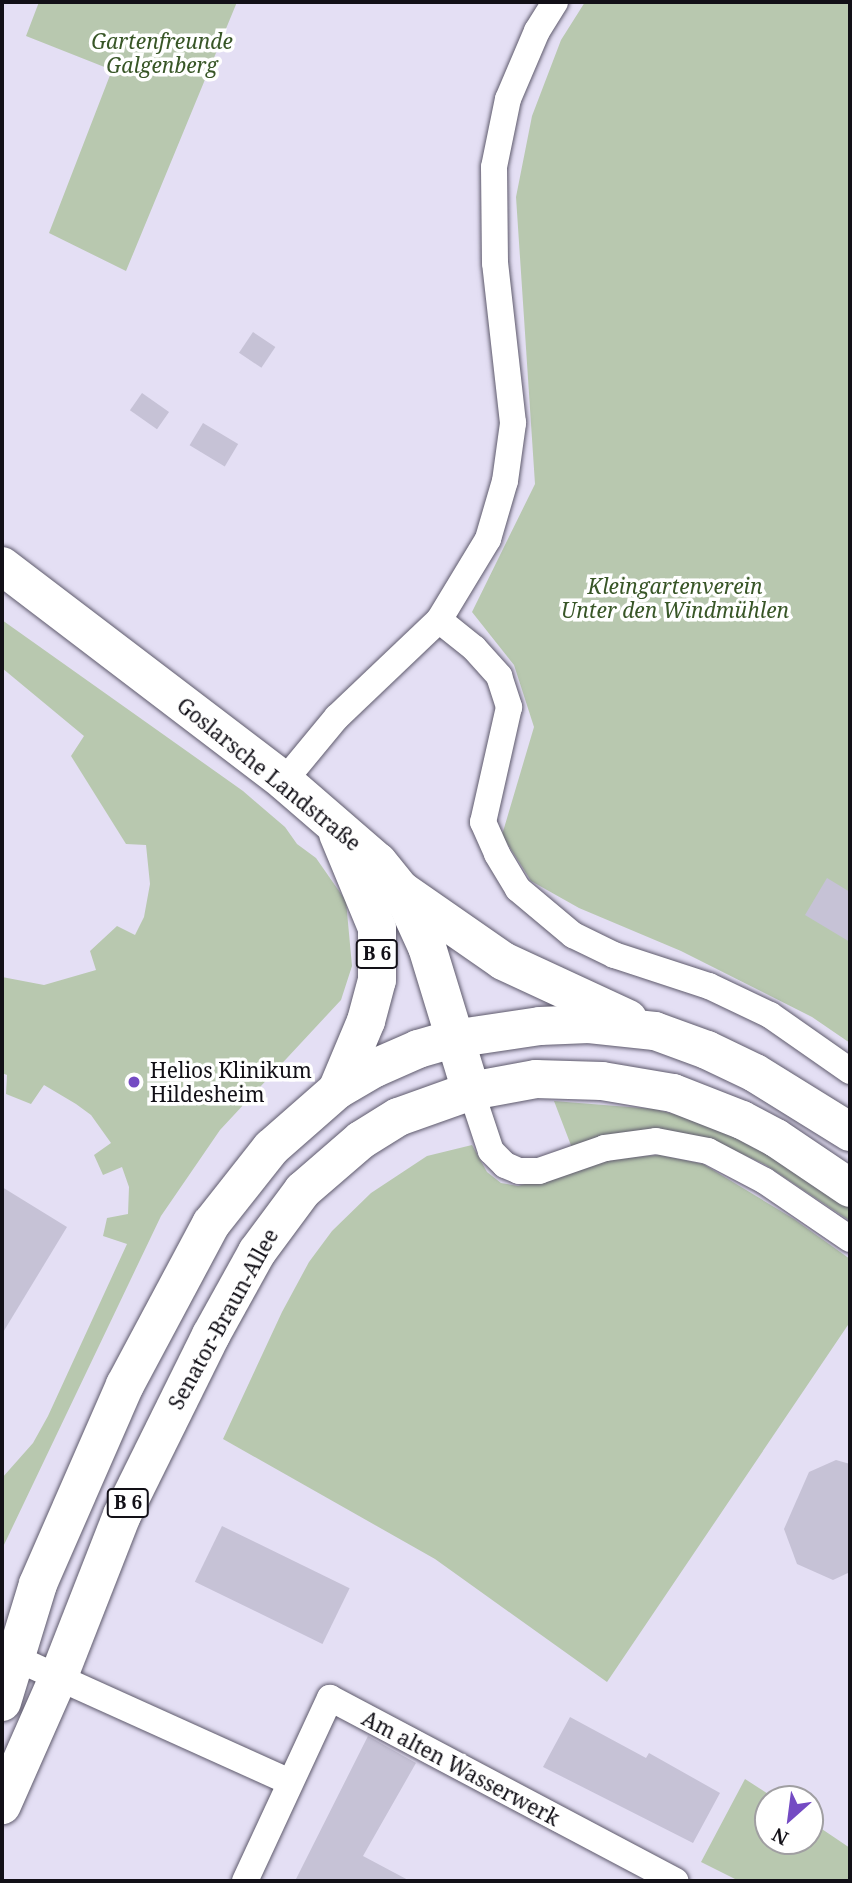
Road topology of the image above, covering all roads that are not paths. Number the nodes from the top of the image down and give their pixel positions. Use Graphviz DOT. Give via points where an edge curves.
graph roads {
  1 [pos="555,2"];
  2 [pos="2,566"];
  3 [pos="439,620"];
  4 [pos="284,781"];
  5 [pos="331,819"];
  6 [pos="401,890"];
  7 [pos="655,1031"];
  8 [pos="453,1040"];
  9 [pos="850,1071"];
  10 [pos="337,1090"];
  11 [pos="471,1091"];
  12 [pos="850,1132"];
  13 [pos="850,1188"];
  14 [pos="850,1239"];
  15 [pos="9,1655"];
  16 [pos="58,1678"];
  17 [pos="2,1702"];
  18 [pos="290,1782"];
  19 [pos="2,1805"];
  20 [pos="245,1881"];
  21 [pos="675,1881"];
  1 -- 3 [label="street" via="537,31 508,99 494,167 495,263 513,423 505,481 488,539"];
  2 -- 4 [label="main road, Goslarsche Landstraße / B 6"];
  3 -- 4 [label="street" via="337,717"];
  3 -- 9 [label="street" via="499,676 509,707 483,822 518,889 573,935 614,956 709,986 770,1015"];
  4 -- 5 [label="main road, Goslarsche Landstraße / B 6"];
  5 -- 6 [label="main road, Goslarsche Landstraße / B 6"];
  5 -- 10 [label="main road, B 6" via="377,928 377,980 366,1021"];
  6 -- 7 [label="main road" via="519,970"];
  6 -- 8 [label="main road, Goslarsche Landstraße / B 6" via="426,947"];
  7 -- 8 [label="main road" via="577,1024 524,1027"];
  7 -- 12 [label="main road" via="755,1073"];
  8 -- 10 [label="main road, B 6" via="418,1049"];
  8 -- 11 [label="main road, B 6"];
  10 -- 15 [label="main road, B 6" via="271,1148 240,1184 186,1265 125,1385"];
  11 -- 13 [label="main road, Senator-Braun-Allee" via="536,1079 602,1081 673,1093 776,1138"];
  11 -- 14 [label="street" via="491,1151 519,1171 539,1171 605,1148 656,1140 708,1151 765,1181"];
  11 -- 16 [label="main road, Senator-Braun-Allee / B 6" via="398,1117 361,1140 303,1190 277,1222 168,1418 122,1515"];
  15 -- 16 [label="street"];
  15 -- 17 [label="main road, B 6"];
  16 -- 18 [label="street"];
  16 -- 19 [label="main road, Senator-Braun-Allee / B 6"];
  18 -- 20 [label="street, Am alten Wasserwerk"];
  18 -- 21 [label="street, Am alten Wasserwerk" via="330,1698"];
}
